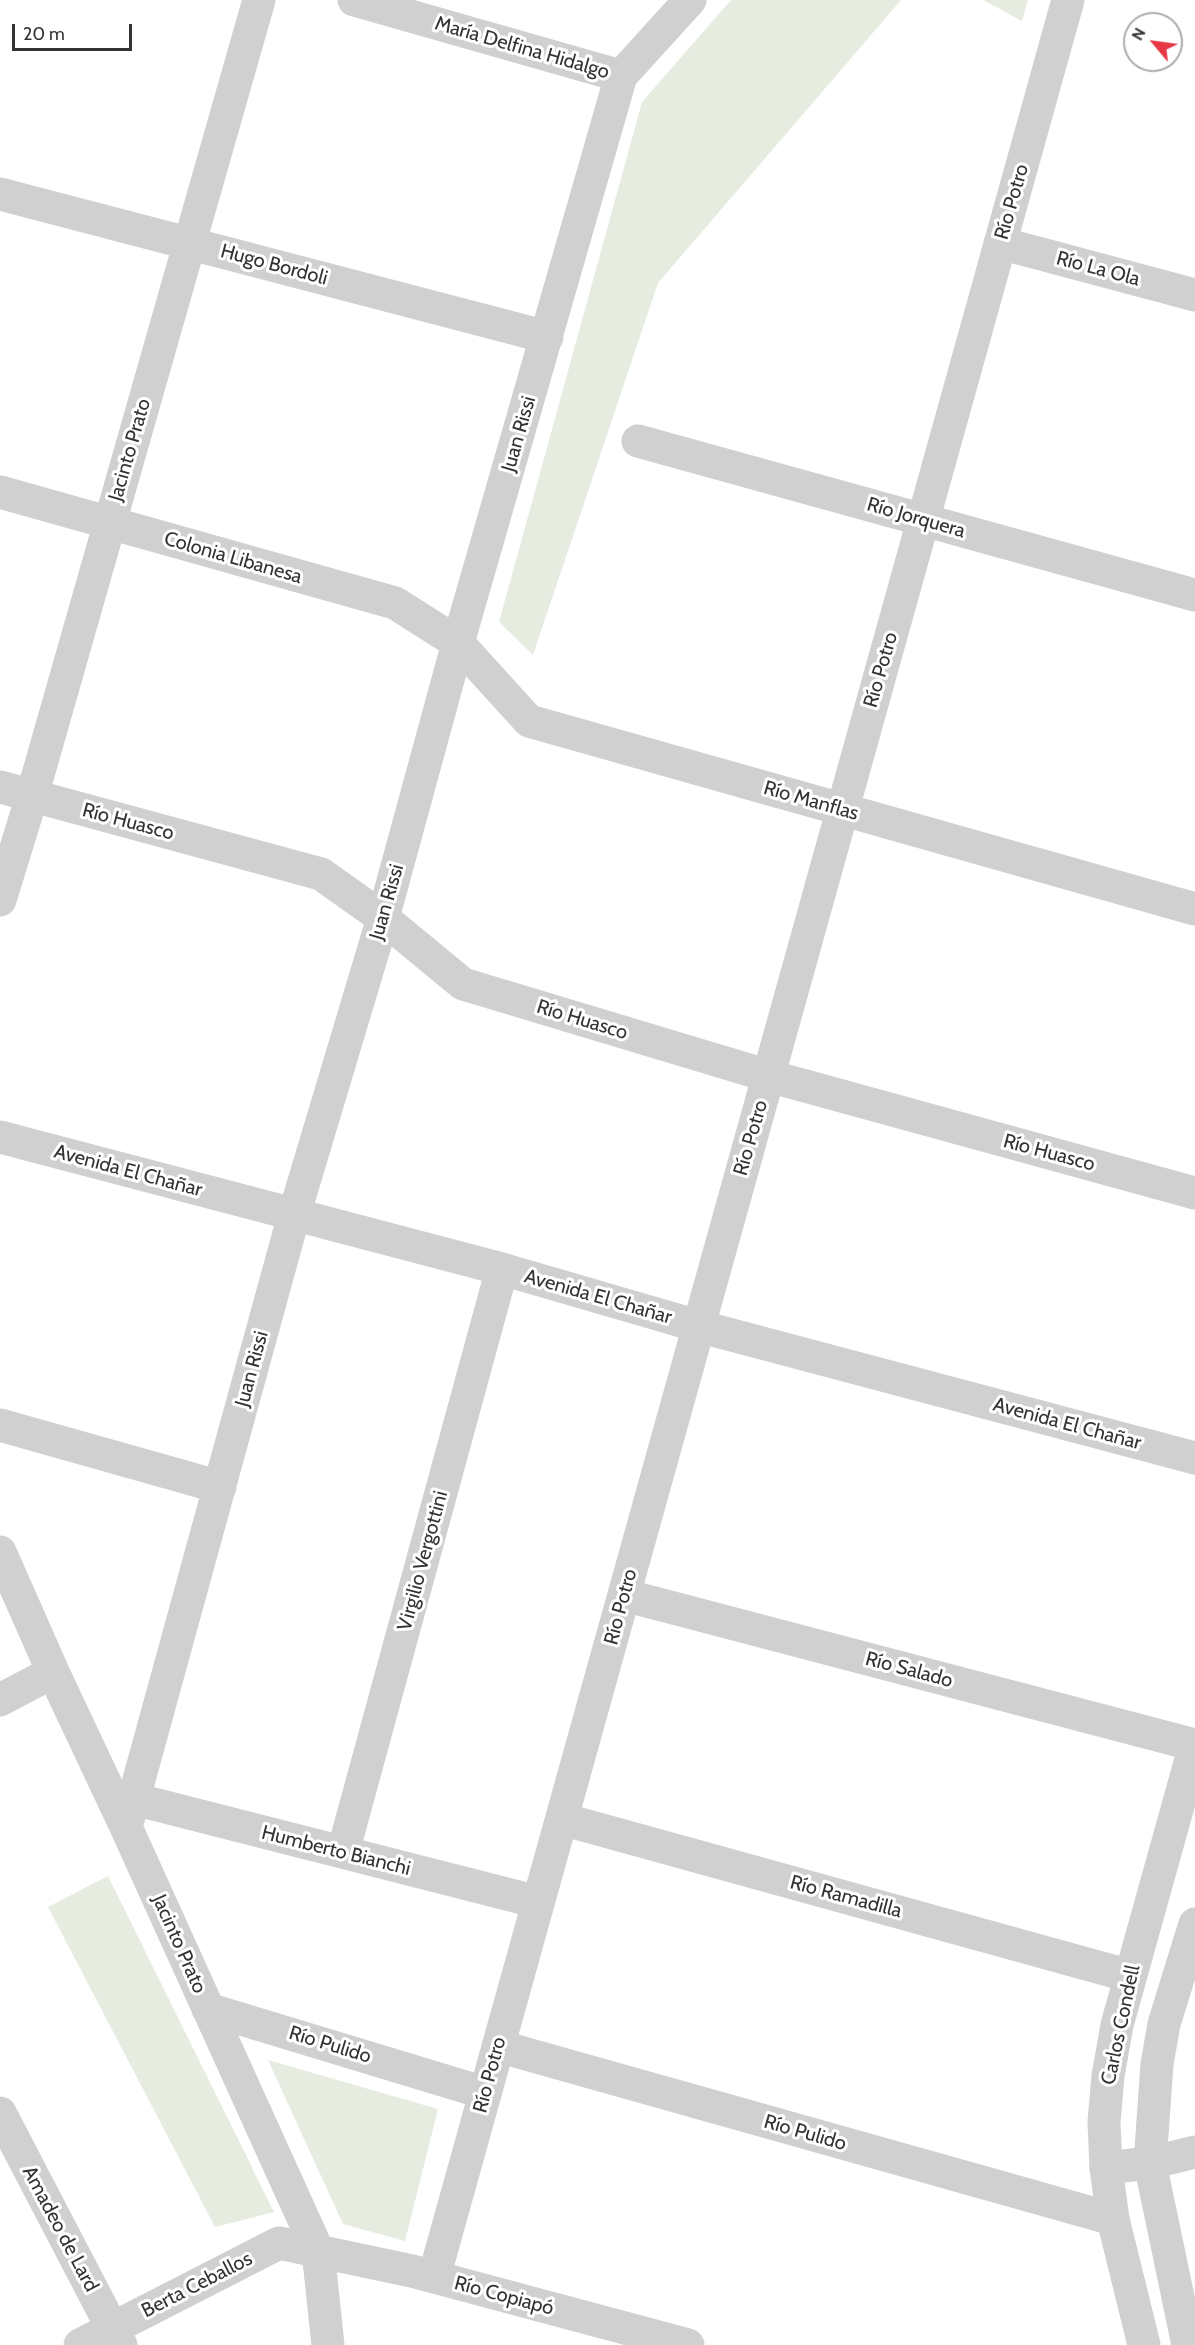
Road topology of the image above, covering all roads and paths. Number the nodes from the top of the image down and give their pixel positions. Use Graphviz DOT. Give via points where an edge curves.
graph roads {
  1 [pos="259,0"];
  2 [pos="354,0"];
  3 [pos="690,0"];
  4 [pos="1068,0"];
  5 [pos="621,76"];
  6 [pos="0,194"];
  7 [pos="190,243"];
  8 [pos="1000,243"];
  9 [pos="1195,295"];
  10 [pos="547,337"];
  11 [pos="638,441"];
  12 [pos="0,492"];
  13 [pos="923,520"];
  14 [pos="110,523"];
  15 [pos="1195,595"];
  16 [pos="458,643"];
  17 [pos="0,787"];
  18 [pos="32,796"];
  19 [pos="842,810"];
  20 [pos="0,900"];
  21 [pos="1195,909"];
  22 [pos="383,918"];
  23 [pos="769,1076"];
  24 [pos="0,1137"];
  25 [pos="1195,1193"];
  26 [pos="294,1215"];
  27 [pos="502,1269"];
  28 [pos="698,1326"];
  29 [pos="0,1425"];
  30 [pos="1195,1458"];
  31 [pos="220,1487"];
  32 [pos="0,1552"];
  33 [pos="624,1594"];
  34 [pos="53,1672"];
  35 [pos="0,1700"];
  36 [pos="1195,1745"];
  37 [pos="130,1813"];
  38 [pos="562,1819"];
  39 [pos="343,1852"];
  40 [pos="538,1902"];
  41 [pos="1195,1924"];
  42 [pos="1130,1976"];
  43 [pos="208,2009"];
  44 [pos="498,2046"];
  45 [pos="486,2093"];
  46 [pos="0,2113"];
  47 [pos="1195,2152"];
  48 [pos="1150,2163"];
  49 [pos="1106,2168"];
  50 [pos="1113,2219"];
  51 [pos="318,2251"];
  52 [pos="434,2277"];
  53 [pos="116,2337"];
  54 [pos="80,2345"];
  55 [pos="328,2345"];
  56 [pos="688,2345"];
  57 [pos="1144,2345"];
  58 [pos="1188,2345"];
  1 -- 7 [label="street, Jacinto Prato"];
  2 -- 5 [label="street, María Delfina Hidalgo"];
  3 -- 5 [label="street, Juan Rissi"];
  4 -- 8 [label="street, Río Potro"];
  5 -- 10 [label="street, Juan Rissi"];
  6 -- 7 [label="street, Hugo Bordoli"];
  7 -- 10 [label="street, Hugo Bordoli"];
  7 -- 14 [label="street, Jacinto Prato"];
  8 -- 9 [label="street, Río La Ola"];
  8 -- 13 [label="street, Río Potro"];
  10 -- 16 [label="street, Juan Rissi"];
  11 -- 13 [label="street, Río Jorquera"];
  12 -- 14 [label="street, Colonia Libanesa"];
  13 -- 15 [label="street, Río Jorquera"];
  13 -- 19 [label="street, Río Potro"];
  14 -- 16 [label="street, Colonia Libanesa" via="395,603"];
  14 -- 18 [label="street, Jacinto Prato"];
  16 -- 19 [label="street, Río Manflas" via="530,721"];
  16 -- 22 [label="street, Juan Rissi"];
  17 -- 18 [label="street, Río Huasco"];
  18 -- 20 [label="street, Jacinto Prato"];
  18 -- 22 [label="street, Río Huasco" via="321,874"];
  19 -- 21 [label="street, Río Manflas"];
  19 -- 23 [label="street, Río Potro"];
  22 -- 23 [label="street, Río Huasco" via="463,984"];
  22 -- 26 [label="street, Juan Rissi"];
  23 -- 25 [label="street, Río Huasco"];
  23 -- 28 [label="street, Río Potro"];
  24 -- 26 [label="street, Avenida El Chañar"];
  26 -- 27 [label="street, Avenida El Chañar"];
  26 -- 31 [label="street, Juan Rissi"];
  27 -- 28 [label="street, Avenida El Chañar"];
  27 -- 39 [label="street, Virgilio Vergottini"];
  28 -- 30 [label="street, Avenida El Chañar"];
  28 -- 33 [label="street, Río Potro"];
  29 -- 31 [label="street"];
  31 -- 37 [label="street, Juan Rissi"];
  32 -- 34 [label="street, Jacinto Prato"];
  33 -- 36 [label="street, Río Salado"];
  33 -- 38 [label="street, Río Potro"];
  34 -- 35 [label="street"];
  34 -- 37 [label="street, Jacinto Prato"];
  36 -- 42 [label="street, Carlos Condell"];
  37 -- 39 [label="street, Humberto Bianchi"];
  37 -- 43 [label="street, Jacinto Prato"];
  38 -- 40 [label="street, Río Potro"];
  38 -- 42 [label="street, Río Ramadilla"];
  39 -- 40 [label="street, Humberto Bianchi"];
  40 -- 44 [label="street, Río Potro"];
  41 -- 48 [label="street" via="1164,2024"];
  42 -- 49 [label="street, Carlos Condell" via="1108,2076 1104,2121"];
  43 -- 45 [label="street, Río Pulido"];
  43 -- 51 [label="street, Jacinto Prato"];
  44 -- 45 [label="street, Río Potro"];
  44 -- 50 [label="street, Río Pulido"];
  45 -- 52 [label="street, Río Potro"];
  46 -- 53 [label="street, Amadeo de Lard"];
  47 -- 48 [label="street"];
  48 -- 49 [label="street"];
  48 -- 58 [label="street"];
  49 -- 50 [label="street, Carlos Condell"];
  50 -- 57 [label="street, Carlos Condell"];
  51 -- 52 [label="street, Río Copiapó"];
  51 -- 53 [label="street, Berta Ceballos" via="279,2243"];
  51 -- 55 [label="street, Jacinto Prato"];
  52 -- 56 [label="street, Río Copiapó"];
  53 -- 54 [label="street, Berta Ceballos"];
}
